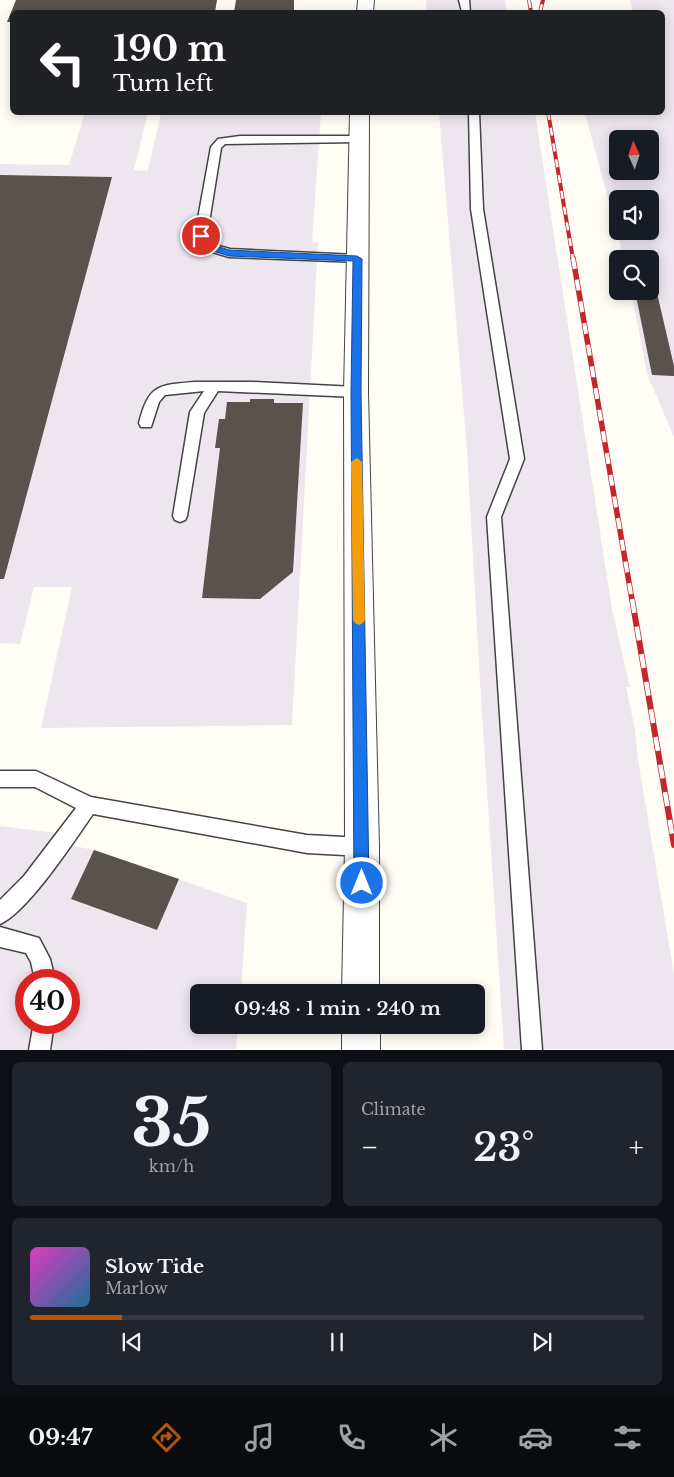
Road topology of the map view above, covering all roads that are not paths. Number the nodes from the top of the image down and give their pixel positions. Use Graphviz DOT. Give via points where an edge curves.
graph roads {
  1 [pos="474,115"];
  2 [pos="359,126"];
  3 [pos="357,259"];
  4 [pos="214,386"];
  5 [pos="356,392"];
  6 [pos="146,423"];
  7 [pos="180,516"];
  8 [pos="0,779"];
  9 [pos="89,805"];
  10 [pos="362,847"];
  11 [pos="0,914"];
  12 [pos="0,937"];
  13 [pos="42,969"];
  14 [pos="361,984"];
  15 [pos="42,1034"];
  16 [pos="361,1034"];
  17 [pos="39,1050"];
  18 [pos="361,1050"];
  19 [pos="532,1050"];
  1 -- 19 [label="lane" via="476,209 517,459 494,517"];
  2 -- 3 [label="street"];
  2 -- 3 [label="lane" via="222,142 216,147 201,236 206,246 229,253"];
  3 -- 5 [label="street"];
  4 -- 5 [label="lane"];
  4 -- 6 [label="lane" via="175,387 160,392 152,403"];
  4 -- 7 [label="lane" via="195,418"];
  5 -- 10 [label="street"];
  8 -- 9 [label="lane" via="36,780"];
  9 -- 10 [label="lane" via="306,844"];
  9 -- 11 [label="lane" via="30,883"];
  10 -- 14 [label="street"];
  12 -- 13 [label="lane" via="32,945"];
  15 -- 17 [label="lane"];
  16 -- 18 [label="street"];
}
